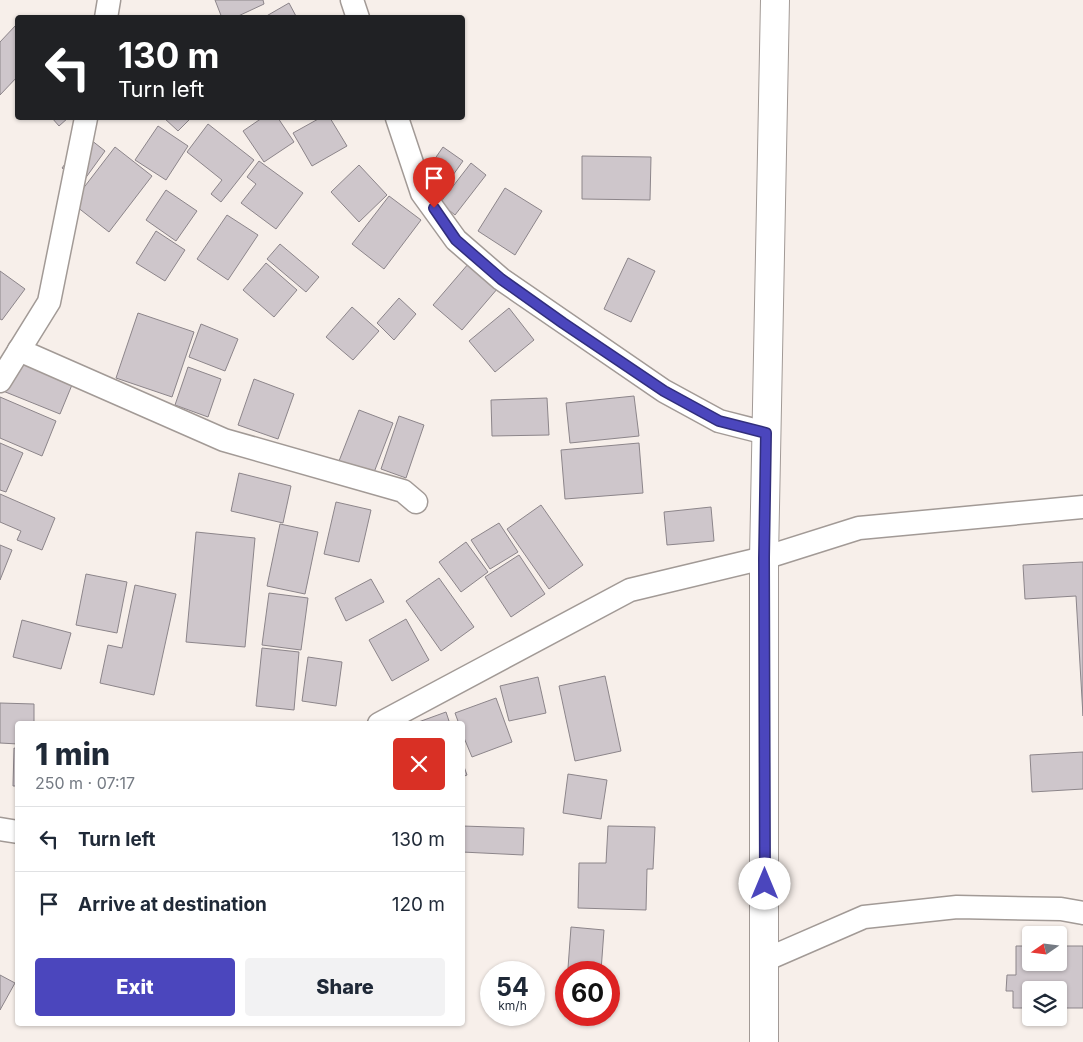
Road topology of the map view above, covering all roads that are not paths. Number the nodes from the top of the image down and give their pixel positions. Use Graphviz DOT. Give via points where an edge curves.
graph roads {
  1 [pos="109,0"];
  2 [pos="352,0"];
  3 [pos="775,0"];
  4 [pos="106,15"];
  5 [pos="357,15"];
  6 [pos="86,120"];
  7 [pos="398,120"];
  8 [pos="19,350"];
  9 [pos="0,381"];
  10 [pos="766,433"];
  11 [pos="416,502"];
  12 [pos="1083,507"];
  13 [pos="764,558"];
  14 [pos="385,721"];
  15 [pos="0,829"];
  16 [pos="15,832"];
  17 [pos="1083,913"];
  18 [pos="765,960"];
  19 [pos="764,1042"];
  1 -- 4 [label="street"];
  2 -- 5 [label="street"];
  3 -- 10 [label="main road"];
  6 -- 8 [label="street" via="49,302"];
  7 -- 10 [label="street" via="422,193 456,240 501,279 664,391 719,421"];
  8 -- 9 [label="street"];
  8 -- 11 [label="street" via="224,440 403,490"];
  10 -- 13 [label="main road"];
  12 -- 13 [label="street" via="858,528"];
  13 -- 14 [label="street" via="630,590"];
  13 -- 18 [label="main road"];
  15 -- 16 [label="street"];
  17 -- 18 [label="street" via="1061,909 957,907 864,918"];
  18 -- 19 [label="main road"];
}
